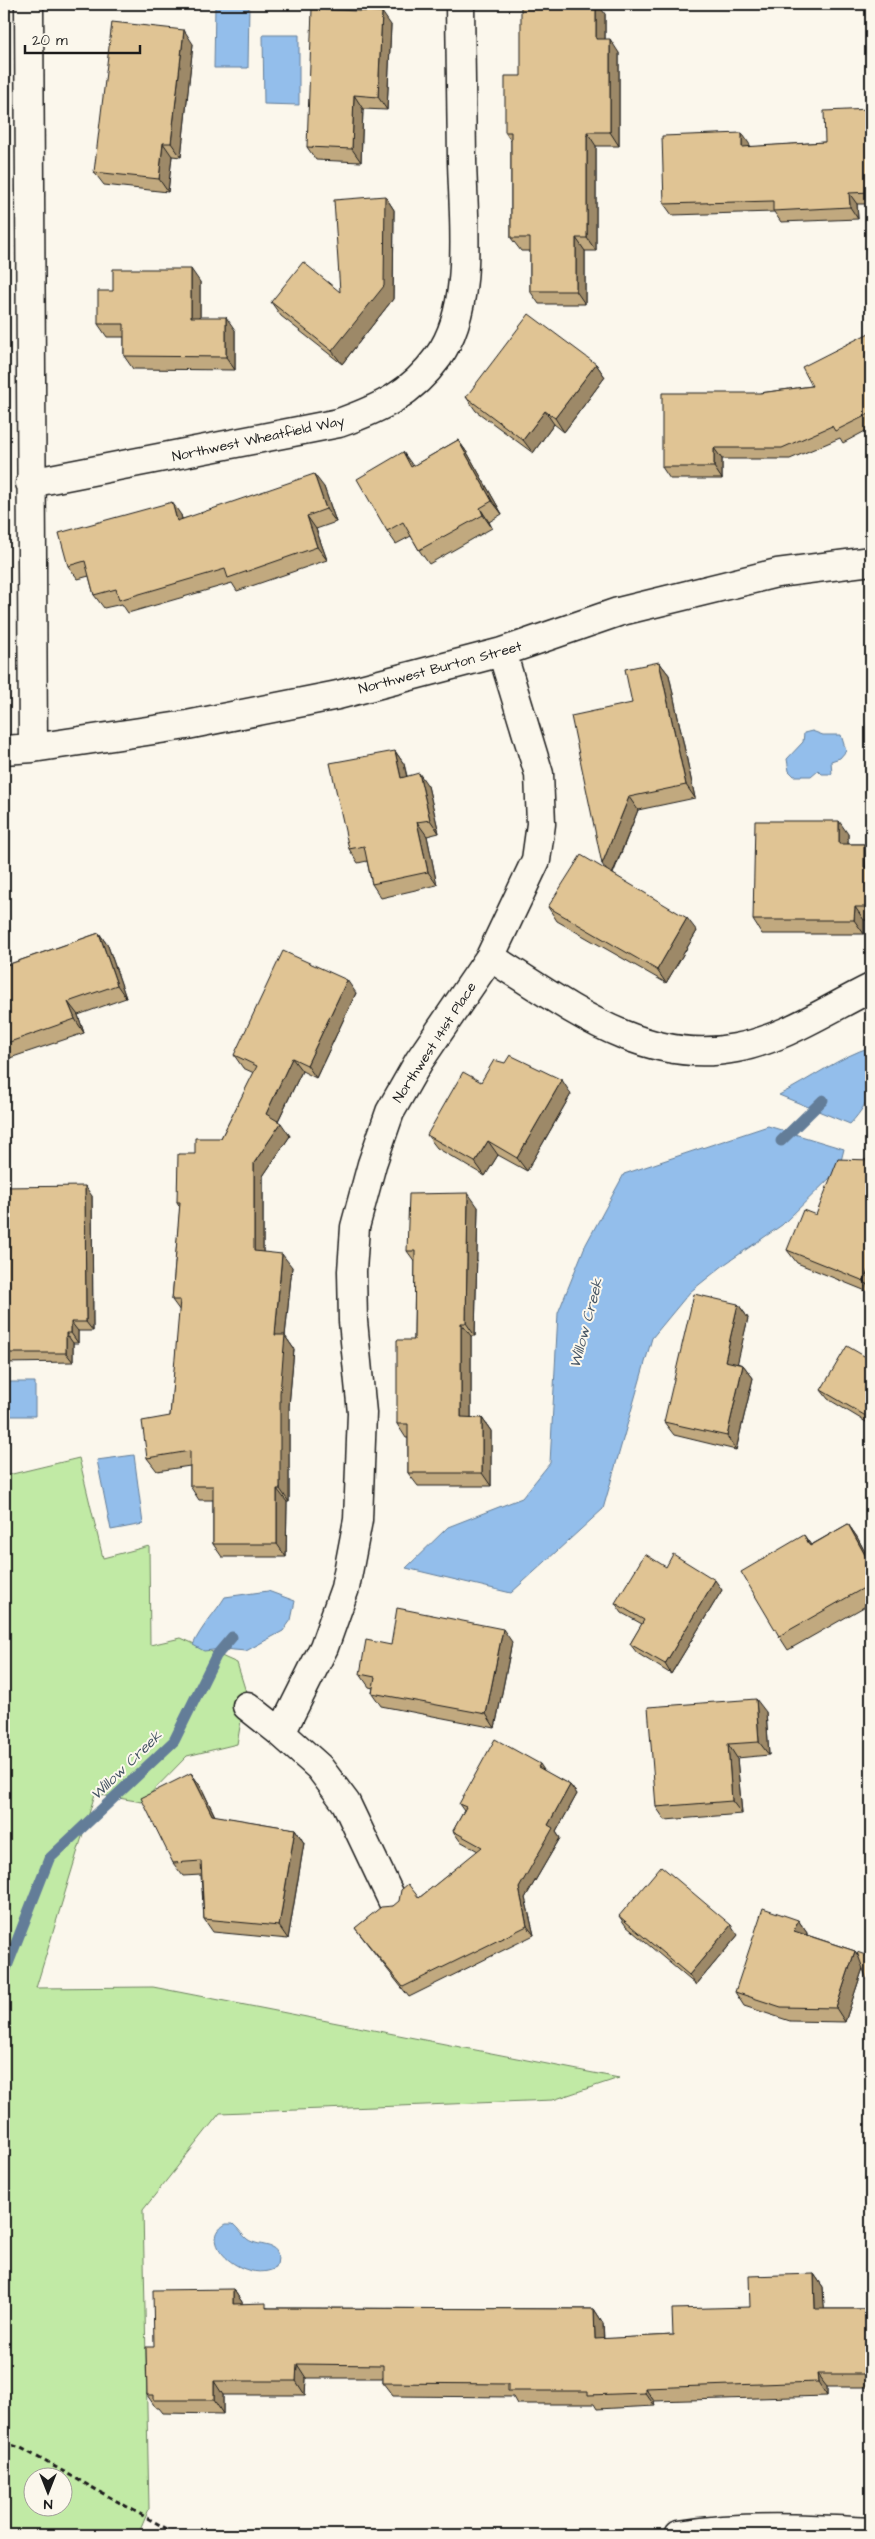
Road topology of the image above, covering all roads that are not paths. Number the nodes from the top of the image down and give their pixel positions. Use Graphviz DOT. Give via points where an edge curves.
graph roads {
  1 [pos="29,4"];
  2 [pos="460,4"];
  3 [pos="30,482"];
  4 [pos="871,561"];
  5 [pos="502,652"];
  6 [pos="33,748"];
  7 [pos="4,750"];
  8 [pos="490,957"];
  9 [pos="871,988"];
  10 [pos="247,1706"];
  11 [pos="281,1733"];
  12 [pos="393,1902"];
  13 [pos="871,2532"];
  14 [pos="679,2535"];
  1 -- 3 [label="street"];
  2 -- 3 [label="street, Northwest Wheatfield Way" via="463,276 453,327 439,356 413,386 381,407 339,423"];
  3 -- 6 [label="street"];
  4 -- 5 [label="street, Northwest Burton Street" via="777,572 618,612"];
  5 -- 6 [label="street, Northwest Burton Street" via="338,695 187,725"];
  5 -- 8 [label="street, Northwest 141st Place" via="540,774 541,824 536,860"];
  6 -- 7 [label="street, Northwest Burton Street"];
  8 -- 9 [label="street" via="607,1029 662,1048 699,1052 736,1048 775,1036"];
  8 -- 11 [label="street, Northwest 141st Place" via="419,1061 390,1112 355,1226 353,1321 362,1413 358,1520 345,1588 324,1647"];
  10 -- 11 [label="street"];
  11 -- 12 [label="street" via="319,1767 346,1804"];
  13 -- 14 [label="street" via="743,2528"];
}
